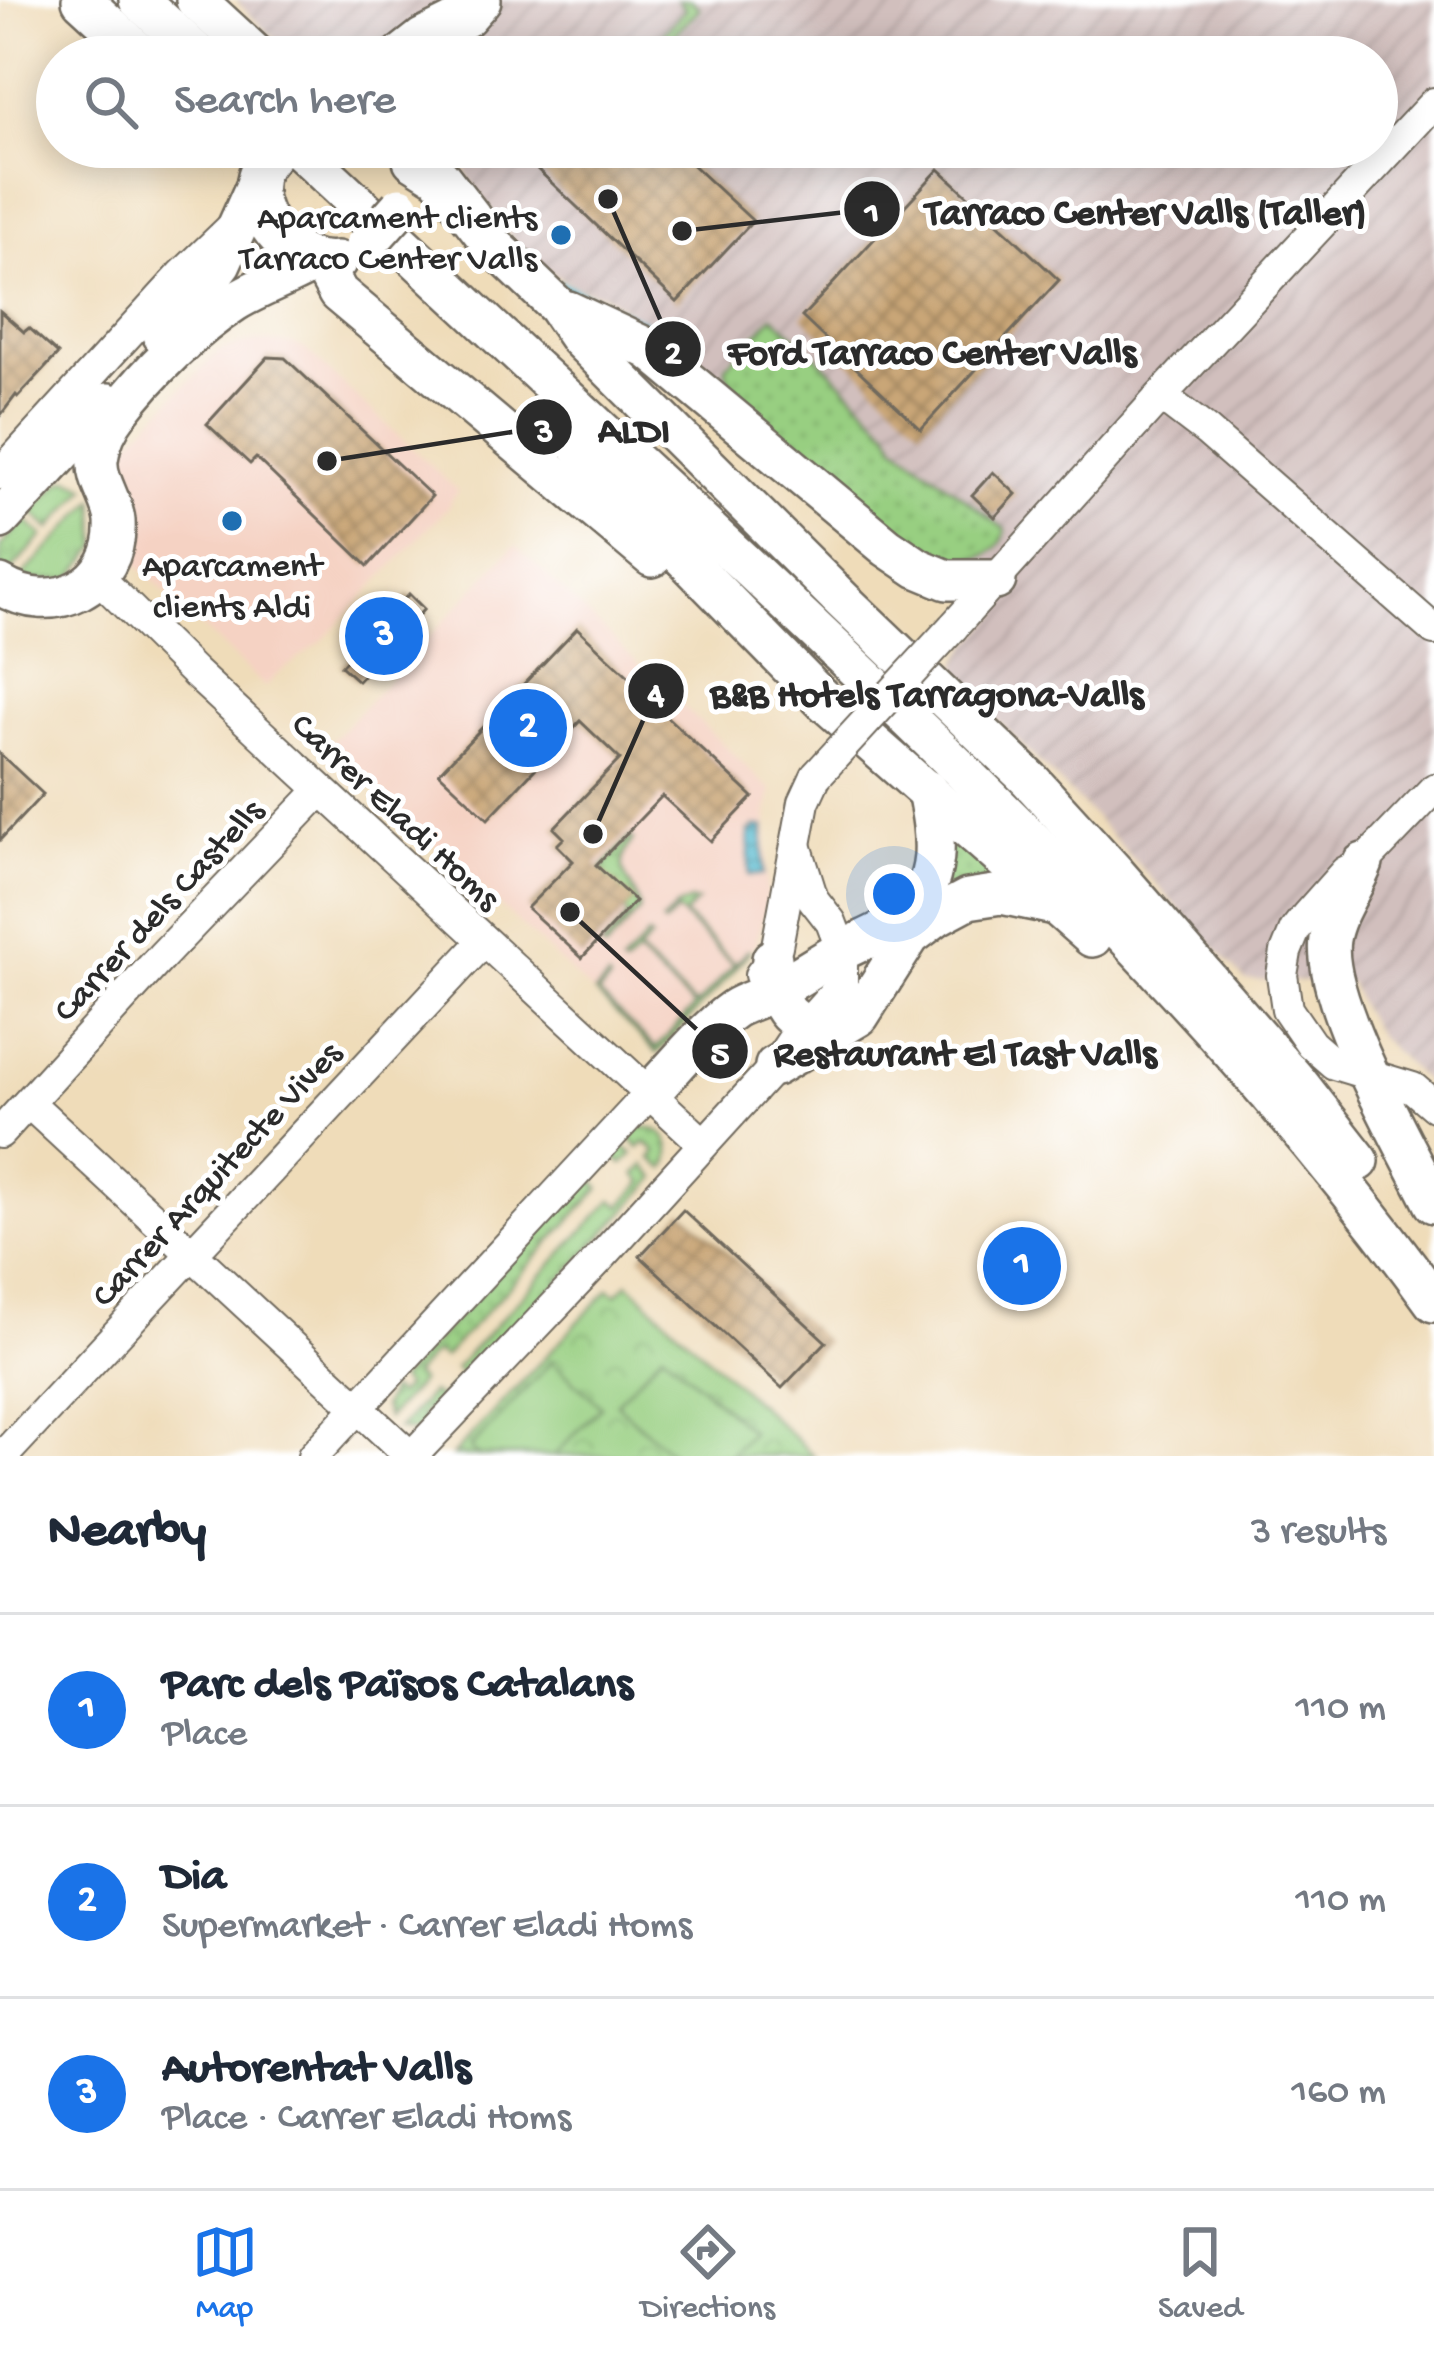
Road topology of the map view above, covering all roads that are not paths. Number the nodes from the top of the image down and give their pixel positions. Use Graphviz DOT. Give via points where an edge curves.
graph roads {
  1 [pos="82,0"];
  2 [pos="139,0"];
  3 [pos="196,0"];
  4 [pos="473,8"];
  5 [pos="121,36"];
  6 [pos="178,36"];
  7 [pos="235,36"];
  8 [pos="427,36"];
  9 [pos="1434,103"];
  10 [pos="1398,142"];
  11 [pos="262,168"];
  12 [pos="413,168"];
  13 [pos="431,168"];
  14 [pos="1373,168"];
  15 [pos="319,262"];
  16 [pos="556,306"];
  17 [pos="501,335"];
  18 [pos="157,360"];
  19 [pos="1161,396"];
  20 [pos="11,438"];
  21 [pos="0,473"];
  22 [pos="0,519"];
  23 [pos="98,577"];
  24 [pos="995,580"];
  25 [pos="0,585"];
  26 [pos="742,618"];
  27 [pos="1434,630"];
  28 [pos="321,790"];
  29 [pos="927,790"];
  30 [pos="1434,790"];
  31 [pos="797,848"];
  32 [pos="1363,863"];
  33 [pos="1059,906"];
  34 [pos="837,936"];
  35 [pos="484,941"];
  36 [pos="773,975"];
  37 [pos="824,1026"];
  38 [pos="775,1066"];
  39 [pos="1370,1075"];
  40 [pos="1261,1086"];
  41 [pos="649,1094"];
  42 [pos="28,1103"];
  43 [pos="1434,1106"];
  44 [pos="0,1133"];
  45 [pos="703,1143"];
  46 [pos="1434,1203"];
  47 [pos="190,1254"];
  48 [pos="1434,1264"];
  49 [pos="1434,1302"];
  50 [pos="357,1408"];
  51 [pos="2,1456"];
  52 [pos="313,1456"];
  53 [pos="411,1456"];
  1 -- 5 [label="main road"];
  2 -- 6 [label="main road"];
  3 -- 7 [label="main road"];
  4 -- 8 [label="main road"];
  9 -- 10 [label="street"];
  11 -- 15 [label="main road" via="258,197 269,225"];
  11 -- 17 [label="main road"];
  11 -- 18 [label="main road" via="221,263 152,344"];
  11 -- 20 [label="street" via="182,274"];
  12 -- 15 [label="main road, bridge" via="400,207 364,246"];
  13 -- 16 [label="main road"];
  14 -- 19 [label="street"];
  15 -- 18 [label="main road" via="232,303"];
  15 -- 26 [label="main road" via="338,293 722,616"];
  16 -- 24 [label="main road" via="649,349 918,568 947,580"];
  16 -- 48 [label="main road" via="579,338 1101,857 1298,1083"];
  17 -- 26 [label="main road" via="528,389"];
  17 -- 40 [label="main road" via="1034,842"];
  18 -- 22 [label="main road"];
  18 -- 23 [label="main road" via="100,447 98,473 115,531"];
  19 -- 24 [label="street"];
  19 -- 27 [label="street"];
  20 -- 21 [label="street"];
  23 -- 25 [label="main road" via="42,599"];
  23 -- 28 [label="street, Carrer Eladi Homs"];
  24 -- 31 [label="street, bridge" via="815,776"];
  26 -- 29 [label="main road"];
  28 -- 35 [label="street, Carrer Eladi Homs"];
  28 -- 42 [label="street, Carrer dels Castells"];
  29 -- 33 [label="main road"];
  29 -- 34 [label="main road" via="935,857 917,903 889,927"];
  30 -- 32 [label="street"];
  31 -- 34 [label="street" via="813,899"];
  31 -- 36 [label="street"];
  32 -- 39 [label="main road" via="1330,938 1330,959"];
  33 -- 37 [label="main road" via="1001,894 968,899 910,936 859,1016"];
  33 -- 40 [label="main road" via="1235,1087"];
  34 -- 36 [label="main road"];
  34 -- 37 [label="street" via="842,985"];
  35 -- 41 [label="street, Carrer Eladi Homs"];
  35 -- 47 [label="street, Carrer Arquitecte Vives"];
  36 -- 37 [label="main road" via="785,1012"];
  36 -- 41 [label="main road"];
  37 -- 38 [label="main road"];
  38 -- 45 [label="street"];
  39 -- 43 [label="street" via="1413,1088"];
  39 -- 46 [label="main road"];
  40 -- 49 [label="main road"];
  41 -- 45 [label="street, Carrer Eladi Homs"];
  41 -- 50 [label="street"];
  42 -- 44 [label="street, Carrer dels Castells"];
  42 -- 47 [label="street"];
  45 -- 53 [label="street"];
  47 -- 50 [label="street"];
  47 -- 51 [label="street, Carrer Arquitecte Vives"];
  50 -- 52 [label="street"];
  50 -- 53 [label="street"];
}
